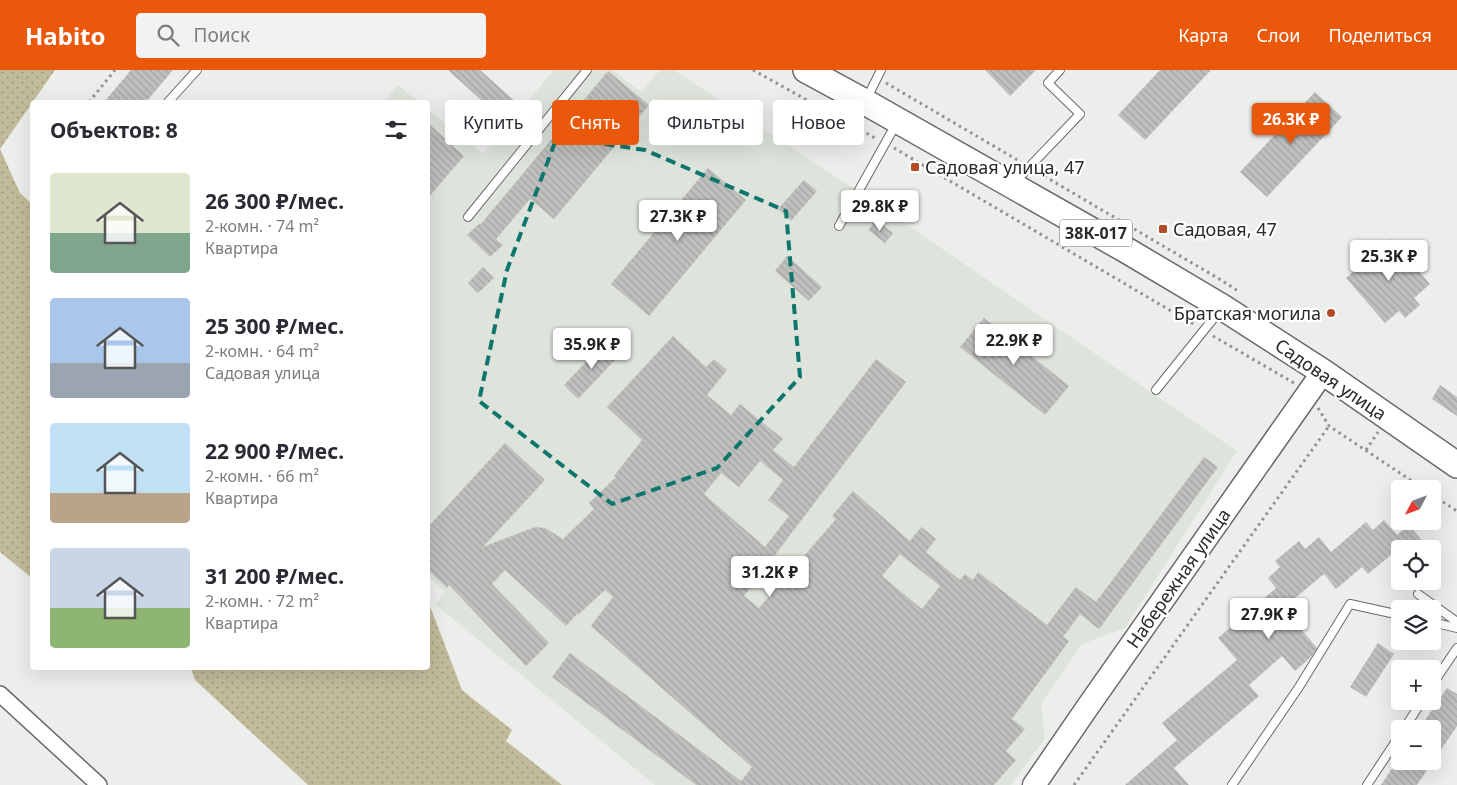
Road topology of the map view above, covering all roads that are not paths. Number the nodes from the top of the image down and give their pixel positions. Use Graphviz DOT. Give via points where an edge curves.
graph roads {
  1 [pos="197,70"];
  2 [pos="587,70"];
  3 [pos="806,70"];
  4 [pos="881,70"];
  5 [pos="1060,70"];
  6 [pos="170,100"];
  7 [pos="865,102"];
  8 [pos="898,120"];
  9 [pos="1012,185"];
  10 [pos="468,217"];
  11 [pos="839,226"];
  12 [pos="1222,307"];
  13 [pos="1323,372"];
  14 [pos="1156,390"];
  15 [pos="1457,465"];
  16 [pos="1418,594"];
  17 [pos="1391,613"];
  18 [pos="1457,622"];
  19 [pos="1441,624"];
  20 [pos="1457,628"];
  21 [pos="1457,648"];
  22 [pos="1441,672"];
  23 [pos="0,694"];
  24 [pos="1391,749"];
  25 [pos="99,785"];
  26 [pos="1034,785"];
  27 [pos="1232,785"];
  28 [pos="1367,785"];
  1 -- 6 [label="lane"];
  2 -- 10 [label="lane"];
  3 -- 7 [label="main road, 38К-017"];
  4 -- 7 [label="lane"];
  5 -- 9 [label="lane" via="1048,83 1080,114"];
  7 -- 8 [label="main road, Садовая улица / 38К-017"];
  8 -- 9 [label="main road, Садовая улица / 38К-017"];
  8 -- 11 [label="lane"];
  9 -- 12 [label="main road, Садовая улица / 38К-017"];
  12 -- 13 [label="main road, Садовая улица / 38К-017"];
  12 -- 14 [label="lane"];
  13 -- 15 [label="main road, Садовая улица / 38К-017"];
  13 -- 26 [label="main road, Набережная улица"];
  16 -- 18 [label="lane"];
  17 -- 27 [label="lane" via="1350,604 1299,687"];
  19 -- 20 [label="lane"];
  21 -- 22 [label="lane"];
  23 -- 25 [label="street"];
  24 -- 28 [label="lane"];
}
